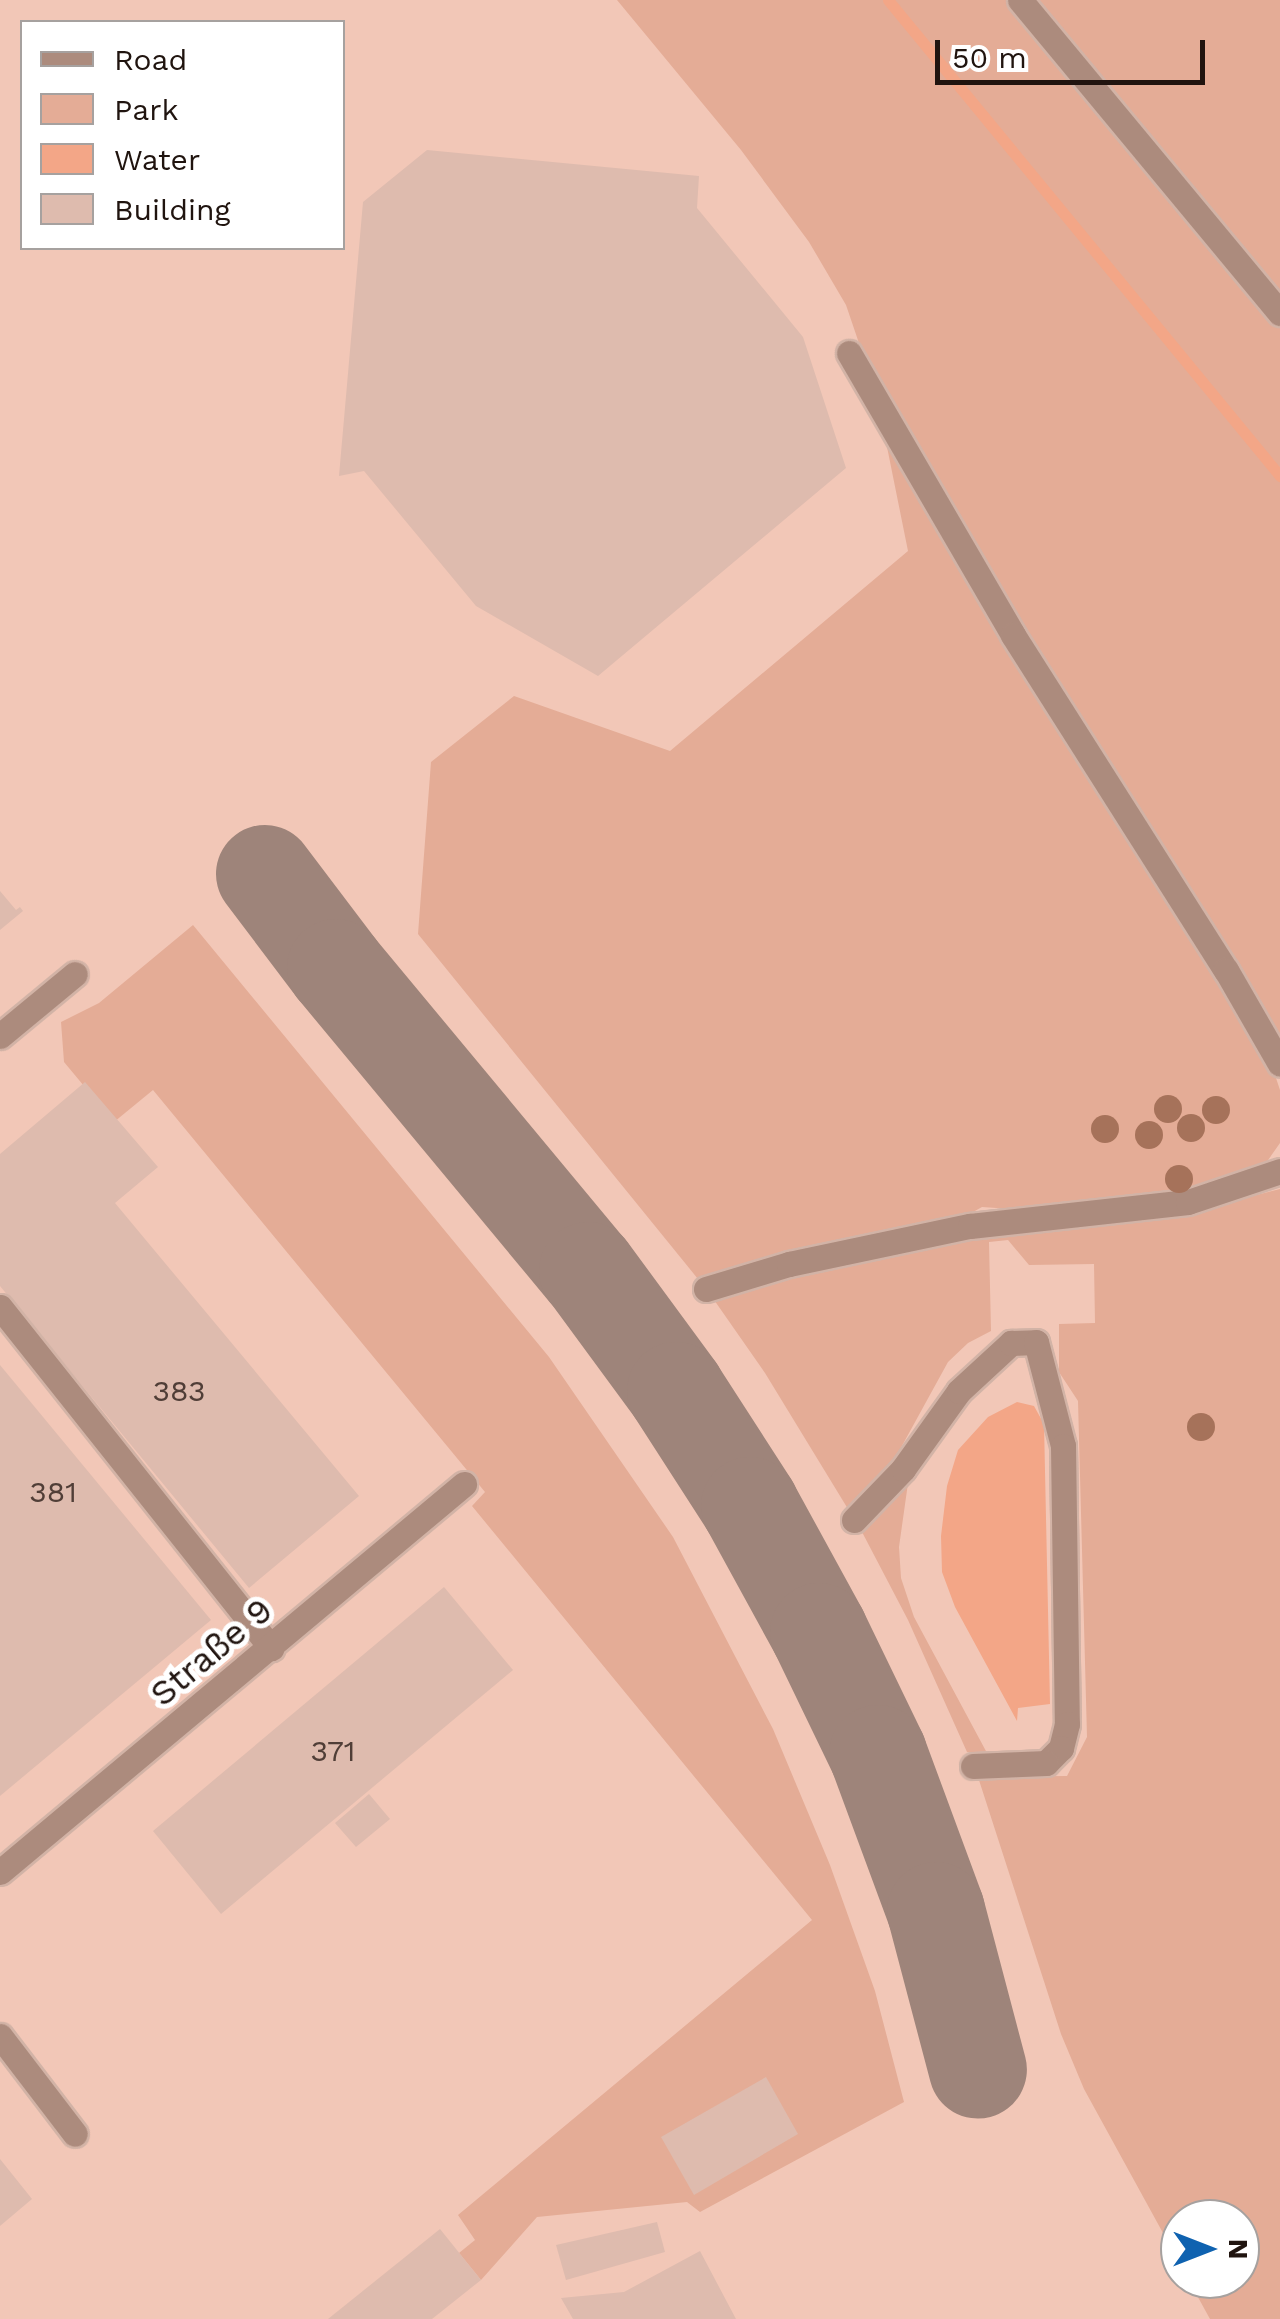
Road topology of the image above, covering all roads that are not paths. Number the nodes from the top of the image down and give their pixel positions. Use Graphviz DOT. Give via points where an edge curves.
graph roads {
  1 [pos="1020,0"];
  2 [pos="1280,313"];
  3 [pos="850,352"];
  4 [pos="75,974"];
  5 [pos="0,1036"];
  6 [pos="1280,1064"];
  7 [pos="1280,1171"];
  8 [pos="706,1289"];
  9 [pos="0,1307"];
  10 [pos="464,1484"];
  11 [pos="854,1520"];
  12 [pos="271,1648"];
  13 [pos="974,1766"];
  14 [pos="0,1872"];
  15 [pos="0,2036"];
  16 [pos="74,2134"];
  1 -- 2 [label="lane"];
  3 -- 6 [label="lane" via="1012,635"];
  4 -- 5 [label="lane"];
  7 -- 8 [label="lane" via="1188,1202 970,1226 789,1264"];
  9 -- 12 [label="lane"];
  10 -- 12 [label="lane, Straße 9"];
  11 -- 13 [label="lane" via="903,1469 959,1391 1011,1343 1036,1342 1063,1446 1067,1724 1061,1748 1046,1763"];
  12 -- 14 [label="lane, Straße 9"];
  15 -- 16 [label="lane"];
}
